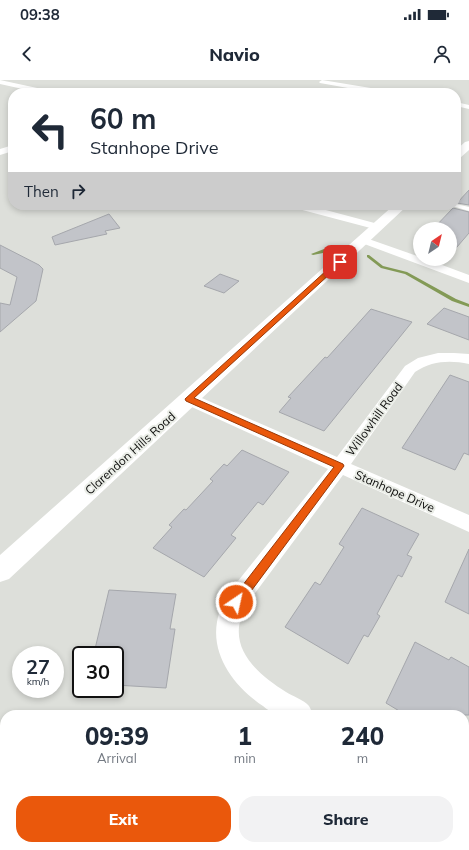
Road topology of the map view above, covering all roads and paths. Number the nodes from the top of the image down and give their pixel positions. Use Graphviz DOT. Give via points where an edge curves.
graph roads {
  1 [pos="0,82"];
  2 [pos="322,82"];
  3 [pos="28,88"];
  4 [pos="358,88"];
  5 [pos="469,144"];
  6 [pos="461,151"];
  7 [pos="314,210"];
  8 [pos="397,210"];
  9 [pos="378,227"];
  10 [pos="363,240"];
  11 [pos="469,278"];
  12 [pos="469,359"];
  13 [pos="189,399"];
  14 [pos="340,466"];
  15 [pos="469,524"];
  16 [pos="0,571"];
  17 [pos="292,710"];
  1 -- 3 [label="street"];
  2 -- 4 [label="street"];
  5 -- 6 [label="street"];
  7 -- 9 [label="street"];
  8 -- 9 [label="street, Clarendon Hills Road"];
  9 -- 10 [label="street, Clarendon Hills Road"];
  10 -- 11 [label="street"];
  10 -- 13 [label="street, Clarendon Hills Road"];
  12 -- 14 [label="street, Willowhill Road" via="442,357 427,360 410,369"];
  13 -- 14 [label="street, Stanhope Drive"];
  13 -- 16 [label="street, Clarendon Hills Road"];
  14 -- 15 [label="street, Stanhope Drive"];
  14 -- 17 [label="street, Willowhill Road" via="242,593 231,611 227,626 232,658 242,674 262,691"];
}
